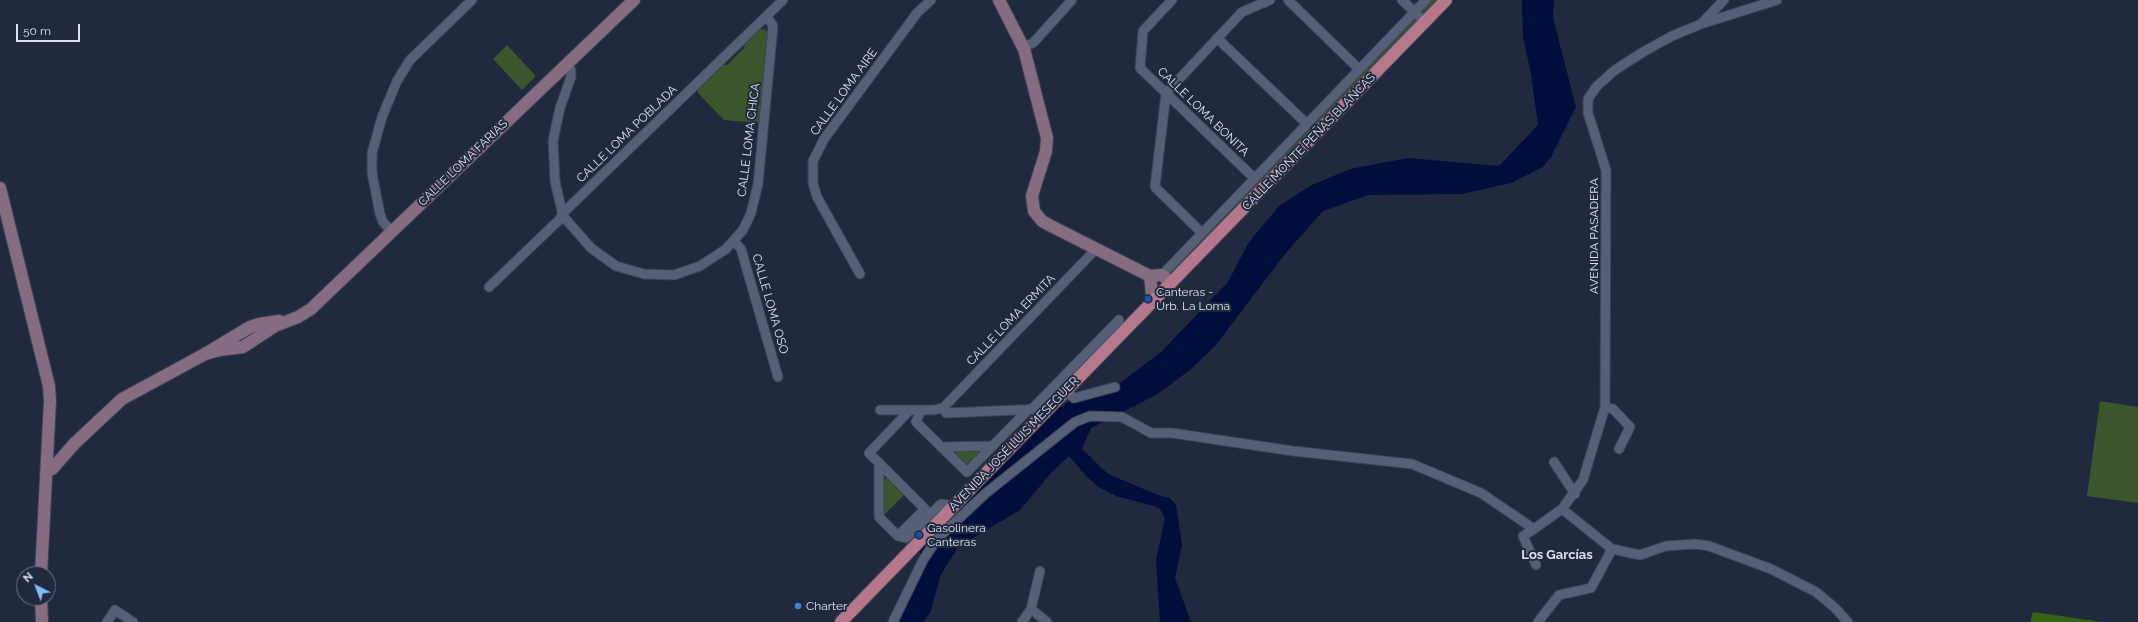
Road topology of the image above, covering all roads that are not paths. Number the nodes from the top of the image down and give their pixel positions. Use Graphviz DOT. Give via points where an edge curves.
graph roads {
  1 [pos="472,0"];
  2 [pos="634,0"];
  3 [pos="783,0"];
  4 [pos="931,0"];
  5 [pos="999,0"];
  6 [pos="1072,0"];
  7 [pos="1172,0"];
  8 [pos="1270,0"];
  9 [pos="1288,0"];
  10 [pos="1402,0"];
  11 [pos="1426,0"];
  12 [pos="1446,0"];
  13 [pos="1724,0"];
  14 [pos="1778,0"];
  15 [pos="1414,12"];
  16 [pos="767,16"];
  17 [pos="1425,22"];
  18 [pos="1701,24"];
  19 [pos="1217,38"];
  20 [pos="1023,47"];
  21 [pos="567,64"];
  22 [pos="1359,69"];
  23 [pos="1166,93"];
  24 [pos="1307,124"];
  25 [pos="1254,178"];
  26 [pos="0,188"];
  27 [pos="563,216"];
  28 [pos="392,232"];
  29 [pos="1202,233"];
  30 [pos="734,241"];
  31 [pos="1096,249"];
  32 [pos="860,274"];
  33 [pos="1156,276"];
  34 [pos="1171,284"];
  35 [pos="489,287"];
  36 [pos="1156,299"];
  37 [pos="1119,320"];
  38 [pos="778,377"];
  39 [pos="1115,387"];
  40 [pos="1066,391"];
  41 [pos="1605,407"];
  42 [pos="943,408"];
  43 [pos="1030,409"];
  44 [pos="880,410"];
  45 [pos="910,410"];
  46 [pos="921,410"];
  47 [pos="1044,413"];
  48 [pos="992,446"];
  49 [pos="941,447"];
  50 [pos="1619,449"];
  51 [pos="1554,462"];
  52 [pos="879,464"];
  53 [pos="47,471"];
  54 [pos="1575,494"];
  55 [pos="955,506"];
  56 [pos="1562,509"];
  57 [pos="1534,529"];
  58 [pos="902,537"];
  59 [pos="1612,549"];
  60 [pos="1536,565"];
  61 [pos="41,566"];
  62 [pos="1040,571"];
  63 [pos="41,606"];
  64 [pos="1031,609"];
  65 [pos="42,622"];
  66 [pos="108,622"];
  67 [pos="133,622"];
  68 [pos="840,622"];
  69 [pos="893,622"];
  70 [pos="1022,622"];
  71 [pos="1047,622"];
  72 [pos="1538,622"];
  73 [pos="1848,622"];
  1 -- 28 [label="street" via="410,60 395,85 382,117 372,153 372,174 379,211"];
  2 -- 21 [label="main road, CALLE LOMA FARIAS"];
  3 -- 16 [label="street, CALLE LOMA POBLADA"];
  4 -- 32 [label="street, CALLE LOMA AIRE" via="917,13 824,139 813,161 813,182 817,197"];
  5 -- 20 [label="main road"];
  6 -- 20 [label="street" via="1033,43"];
  7 -- 23 [label="street, CALLE LOMA BONITA" via="1143,31 1140,68"];
  8 -- 19 [label="street" via="1242,12"];
  9 -- 22 [label="street"];
  10 -- 15 [label="street"];
  11 -- 15 [label="street, CALLE MONTE PEÑAS BLANCAS"];
  12 -- 17 [label="main road, CALLE MONTE PEÑAS BLANCAS"];
  13 -- 18 [label="street, AVENIDA PASADERA"];
  14 -- 18 [label="street"];
  15 -- 17 [label="street"];
  15 -- 22 [label="street, CALLE MONTE PEÑAS BLANCAS"];
  16 -- 27 [label="street, CALLE LOMA POBLADA" via="566,210"];
  16 -- 30 [label="street, CALLE LOMA CHICA" via="773,26 758,184 749,218"];
  17 -- 34 [label="main road, CALLE MONTE PEÑAS BLANCAS"];
  18 -- 41 [label="street, AVENIDA PASADERA" via="1672,36 1615,70 1596,86 1588,99 1588,113 1606,170"];
  19 -- 23 [label="street"];
  19 -- 24 [label="street"];
  20 -- 31 [label="main road" via="1048,138 1032,196 1032,207 1042,221"];
  21 -- 27 [label="street, CALLE LOMA CHICA" via="572,74 560,108 553,148 555,182"];
  21 -- 28 [label="main road, CALLE LOMA FARIAS"];
  22 -- 24 [label="street, CALLE MONTE PEÑAS BLANCAS"];
  23 -- 25 [label="street, CALLE LOMA BONITA"];
  23 -- 29 [label="street" via="1155,187"];
  24 -- 25 [label="street, CALLE MONTE PEÑAS BLANCAS"];
  25 -- 29 [label="street, CALLE MONTE PEÑAS BLANCAS"];
  26 -- 53 [label="main road" via="49,386"];
  27 -- 30 [label="street, CALLE LOMA CHICA" via="584,242 602,257 620,268 644,274 665,276 691,270 712,259"];
  27 -- 35 [label="street, CALLE LOMA POBLADA"];
  28 -- 53 [label="main road, CALLE LOMA FARIAS" via="311,309 268,330 243,347 205,354 122,399 75,443 52,469"];
  29 -- 33 [label="street, CALLE MONTE PEÑAS BLANCAS"];
  30 -- 38 [label="street, CALLE LOMA OSO" via="741,249"];
  31 -- 33 [label="main road"];
  31 -- 42 [label="street, CALLE LOMA ERMITA"];
  33 -- 34 [label="main road"];
  33 -- 36 [label="main road" via="1152,295"];
  34 -- 36 [label="main road, AVENIDA JOSÉ LUIS MESEGUER"];
  36 -- 40 [label="main road, AVENIDA JOSÉ LUIS MESEGUER"];
  37 -- 43 [label="street"];
  39 -- 40 [label="street" via="1074,398"];
  40 -- 47 [label="main road, AVENIDA JOSÉ LUIS MESEGUER"];
  41 -- 50 [label="street" via="1613,408 1630,427"];
  41 -- 54 [label="street, AVENIDA PASADERA" via="1583,480"];
  42 -- 43 [label="street" via="946,413"];
  42 -- 46 [label="street"];
  43 -- 47 [label="street" via="1040,409"];
  43 -- 48 [label="street"];
  44 -- 45 [label="street"];
  45 -- 46 [label="street"];
  45 -- 52 [label="street" via="868,453"];
  46 -- 49 [label="street" via="916,422"];
  47 -- 55 [label="main road, AVENIDA JOSÉ LUIS MESEGUER"];
  48 -- 49 [label="street"];
  48 -- 49 [label="street" via="967,472"];
  51 -- 54 [label="street"];
  52 -- 58 [label="street" via="879,517"];
  52 -- 58 [label="street" via="926,509"];
  53 -- 61 [label="main road"];
  54 -- 56 [label="street, AVENIDA PASADERA"];
  55 -- 58 [label="street" via="940,504"];
  55 -- 68 [label="main road, AVENIDA JOSÉ LUIS MESEGUER"];
  56 -- 57 [label="street, AVENIDA PASADERA"];
  56 -- 59 [label="street"];
  57 -- 60 [label="street" via="1523,536"];
  57 -- 69 [label="street" via="1481,493 1412,464 1293,451 1172,433 1151,433 1122,417 1090,416 1075,422 992,488 937,539 923,560"];
  59 -- 72 [label="street" via="1591,588 1559,595"];
  59 -- 73 [label="street" via="1640,555 1674,544 1709,546 1796,580 1816,592"];
  62 -- 64 [label="street"];
  63 -- 65 [label="main road"];
  64 -- 70 [label="street"];
  64 -- 71 [label="street"];
  66 -- 67 [label="street" via="115,610"];
}
